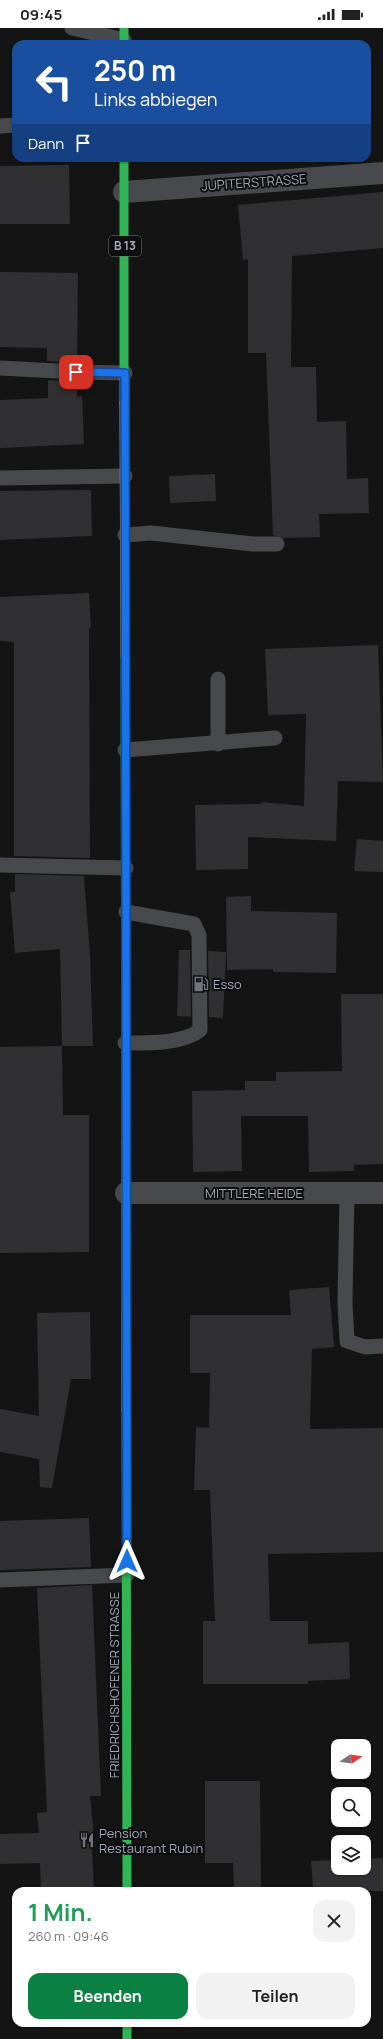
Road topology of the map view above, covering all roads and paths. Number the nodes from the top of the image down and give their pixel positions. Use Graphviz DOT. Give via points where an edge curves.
graph roads {
  1 [pos="72,28"];
  2 [pos="124,37"];
  3 [pos="12,125"];
  4 [pos="0,126"];
  5 [pos="124,162"];
  6 [pos="383,173"];
  7 [pos="124,192"];
  8 [pos="0,368"];
  9 [pos="125,373"];
  10 [pos="125,476"];
  11 [pos="0,478"];
  12 [pos="125,535"];
  13 [pos="277,544"];
  14 [pos="218,679"];
  15 [pos="275,738"];
  16 [pos="218,744"];
  17 [pos="125,750"];
  18 [pos="0,865"];
  19 [pos="126,868"];
  20 [pos="126,912"];
  21 [pos="125,1043"];
  22 [pos="126,1192"];
  23 [pos="347,1193"];
  24 [pos="383,1193"];
  25 [pos="383,1346"];
  26 [pos="127,1575"];
  27 [pos="0,1580"];
  28 [pos="127,1887"];
  29 [pos="127,2027"];
  30 [pos="127,2039"];
  1 -- 2 [label="lane"];
  3 -- 4 [label="lane"];
  5 -- 7 [label="main road, FRIEDRICHSHOFENER STRASSE / B 13"];
  6 -- 7 [label="street, JUPITERSTRASSE"];
  7 -- 9 [label="main road, FRIEDRICHSHOFENER STRASSE / B 13"];
  8 -- 9 [label="lane"];
  9 -- 10 [label="main road, FRIEDRICHSHOFENER STRASSE / B 13"];
  10 -- 11 [label="lane"];
  10 -- 12 [label="main road, FRIEDRICHSHOFENER STRASSE / B 13"];
  12 -- 13 [label="lane" via="151,533 245,544"];
  12 -- 17 [label="main road, FRIEDRICHSHOFENER STRASSE / B 13"];
  14 -- 16 [label="lane"];
  15 -- 16 [label="lane"];
  16 -- 17 [label="lane"];
  17 -- 19 [label="main road, FRIEDRICHSHOFENER STRASSE / B 13"];
  18 -- 19 [label="lane"];
  19 -- 20 [label="main road, FRIEDRICHSHOFENER STRASSE / B 13"];
  20 -- 21 [label="main road, FRIEDRICHSHOFENER STRASSE / B 13"];
  20 -- 21 [label="lane" via="194,924 199,935 200,1030 192,1037 151,1043"];
  21 -- 22 [label="main road, FRIEDRICHSHOFENER STRASSE / B 13"];
  22 -- 23 [label="street, MITTLERE HEIDE"];
  22 -- 26 [label="main road, FRIEDRICHSHOFENER STRASSE / B 13"];
  23 -- 24 [label="street, MITTLERE HEIDE"];
  23 -- 25 [label="lane" via="347,1341 365,1347"];
  26 -- 27 [label="lane"];
  26 -- 28 [label="main road, FRIEDRICHSHOFENER STRASSE / B 13"];
  29 -- 30 [label="main road"];
}
